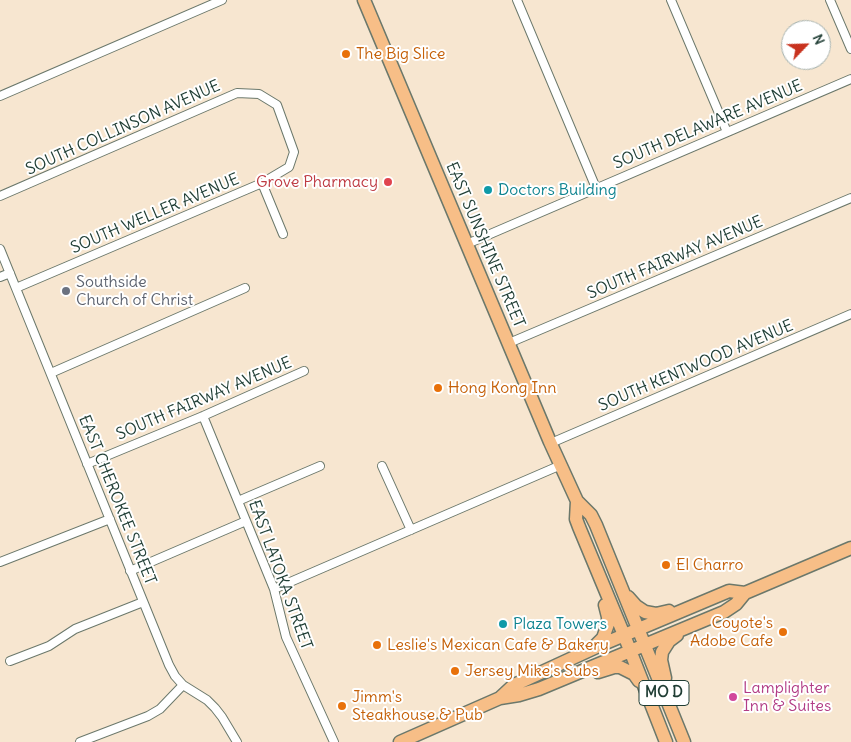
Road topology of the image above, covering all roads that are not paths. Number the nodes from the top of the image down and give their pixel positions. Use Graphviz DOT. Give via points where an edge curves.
graph roads {
  1 [pos="222,0"];
  2 [pos="364,0"];
  3 [pos="517,0"];
  4 [pos="671,0"];
  5 [pos="830,0"];
  6 [pos="851,49"];
  7 [pos="851,79"];
  8 [pos="0,96"];
  9 [pos="727,132"];
  10 [pos="294,152"];
  11 [pos="262,183"];
  12 [pos="596,188"];
  13 [pos="0,196"];
  14 [pos="851,198"];
  15 [pos="283,234"];
  16 [pos="467,244"];
  17 [pos="0,249"];
  18 [pos="10,274"];
  19 [pos="0,277"];
  20 [pos="16,288"];
  21 [pos="244,288"];
  22 [pos="851,314"];
  23 [pos="509,343"];
  24 [pos="304,371"];
  25 [pos="52,373"];
  26 [pos="203,416"];
  27 [pos="551,443"];
  28 [pos="87,464"];
  29 [pos="561,465"];
  30 [pos="320,466"];
  31 [pos="382,466"];
  32 [pos="238,501"];
  33 [pos="577,501"];
  34 [pos="110,519"];
  35 [pos="246,521"];
  36 [pos="579,527"];
  37 [pos="411,530"];
  38 [pos="851,548"];
  39 [pos="0,562"];
  40 [pos="130,571"];
  41 [pos="274,589"];
  42 [pos="624,593"];
  43 [pos="745,593"];
  44 [pos="720,595"];
  45 [pos="143,602"];
  46 [pos="688,627"];
  47 [pos="639,629"];
  48 [pos="624,635"];
  49 [pos="645,644"];
  50 [pos="630,650"];
  51 [pos="587,651"];
  52 [pos="10,661"];
  53 [pos="183,685"];
  54 [pos="539,689"];
  55 [pos="646,693"];
  56 [pos="500,698"];
  57 [pos="80,742"];
  58 [pos="237,742"];
  59 [pos="334,742"];
  60 [pos="400,742"];
  61 [pos="666,742"];
  62 [pos="685,742"];
  1 -- 8 [label="street"];
  2 -- 16 [label="main road, EAST SUNSHINE STREET"];
  3 -- 12 [label="street"];
  4 -- 9 [label="street"];
  5 -- 6 [label="street"];
  7 -- 9 [label="street, SOUTH DELAWARE AVENUE"];
  9 -- 12 [label="street, SOUTH DELAWARE AVENUE"];
  10 -- 11 [label="street, SOUTH WELLER AVENUE" via="289,167"];
  10 -- 13 [label="street, SOUTH COLLINSON AVENUE" via="277,105 260,94 237,93"];
  11 -- 15 [label="street"];
  11 -- 20 [label="street, SOUTH WELLER AVENUE"];
  12 -- 16 [label="street, SOUTH DELAWARE AVENUE"];
  14 -- 23 [label="street, SOUTH FAIRWAY AVENUE"];
  16 -- 23 [label="main road, EAST SUNSHINE STREET"];
  17 -- 18 [label="street, EAST CHEROKEE STREET"];
  18 -- 19 [label="street"];
  18 -- 20 [label="street, EAST CHEROKEE STREET"];
  20 -- 25 [label="street, EAST CHEROKEE STREET"];
  21 -- 25 [label="street"];
  22 -- 27 [label="street, SOUTH KENTWOOD AVENUE"];
  23 -- 27 [label="main road, EAST SUNSHINE STREET"];
  24 -- 26 [label="street, SOUTH FAIRWAY AVENUE"];
  25 -- 28 [label="street, EAST CHEROKEE STREET"];
  26 -- 28 [label="street, SOUTH FAIRWAY AVENUE"];
  26 -- 32 [label="street, EAST LATOKA STREET"];
  27 -- 29 [label="main road, EAST SUNSHINE STREET"];
  28 -- 34 [label="street, EAST CHEROKEE STREET"];
  29 -- 33 [label="main road, EAST SUNSHINE STREET"];
  29 -- 37 [label="street"];
  30 -- 32 [label="street"];
  31 -- 37 [label="street"];
  32 -- 35 [label="street, EAST LATOKA STREET"];
  33 -- 36 [label="main road, EAST SUNSHINE STREET"];
  33 -- 42 [label="main road, EAST SUNSHINE STREET" via="591,515"];
  34 -- 39 [label="street"];
  34 -- 40 [label="street, EAST CHEROKEE STREET"];
  35 -- 40 [label="street"];
  35 -- 41 [label="street, EAST LATOKA STREET"];
  36 -- 48 [label="main road, EAST SUNSHINE STREET"];
  36 -- 51 [label="main road" via="582,546 608,617 603,638"];
  37 -- 41 [label="street"];
  38 -- 43 [label="main road"];
  40 -- 45 [label="street, EAST CHEROKEE STREET"];
  41 -- 59 [label="street, EAST LATOKA STREET" via="286,637"];
  42 -- 44 [label="main road" via="641,609 656,614 710,594"];
  42 -- 47 [label="main road, EAST SUNSHINE STREET"];
  43 -- 44 [label="main road" via="730,591"];
  43 -- 46 [label="main road" via="724,612"];
  44 -- 47 [label="main road"];
  45 -- 52 [label="street" via="75,629 48,646"];
  45 -- 53 [label="street, EAST CHEROKEE STREET" via="169,664"];
  46 -- 49 [label="main road"];
  46 -- 62 [label="main road" via="669,641 661,660"];
  47 -- 48 [label="main road"];
  47 -- 49 [label="main road, EAST SUNSHINE STREET"];
  48 -- 50 [label="main road, EAST SUNSHINE STREET"];
  48 -- 51 [label="main road"];
  49 -- 50 [label="main road"];
  49 -- 62 [label="main road, EAST SUNSHINE STREET / MO D"];
  50 -- 54 [label="main road"];
  50 -- 55 [label="main road, EAST SUNSHINE STREET / MO D"];
  51 -- 56 [label="main road" via="514,685"];
  53 -- 57 [label="street" via="154,713"];
  53 -- 58 [label="street, EAST CHEROKEE STREET" via="215,708"];
  54 -- 55 [label="main road" via="555,689 608,668 620,667 634,674"];
  54 -- 56 [label="main road"];
  55 -- 61 [label="main road, EAST SUNSHINE STREET / MO D"];
  56 -- 60 [label="main road"];
}
